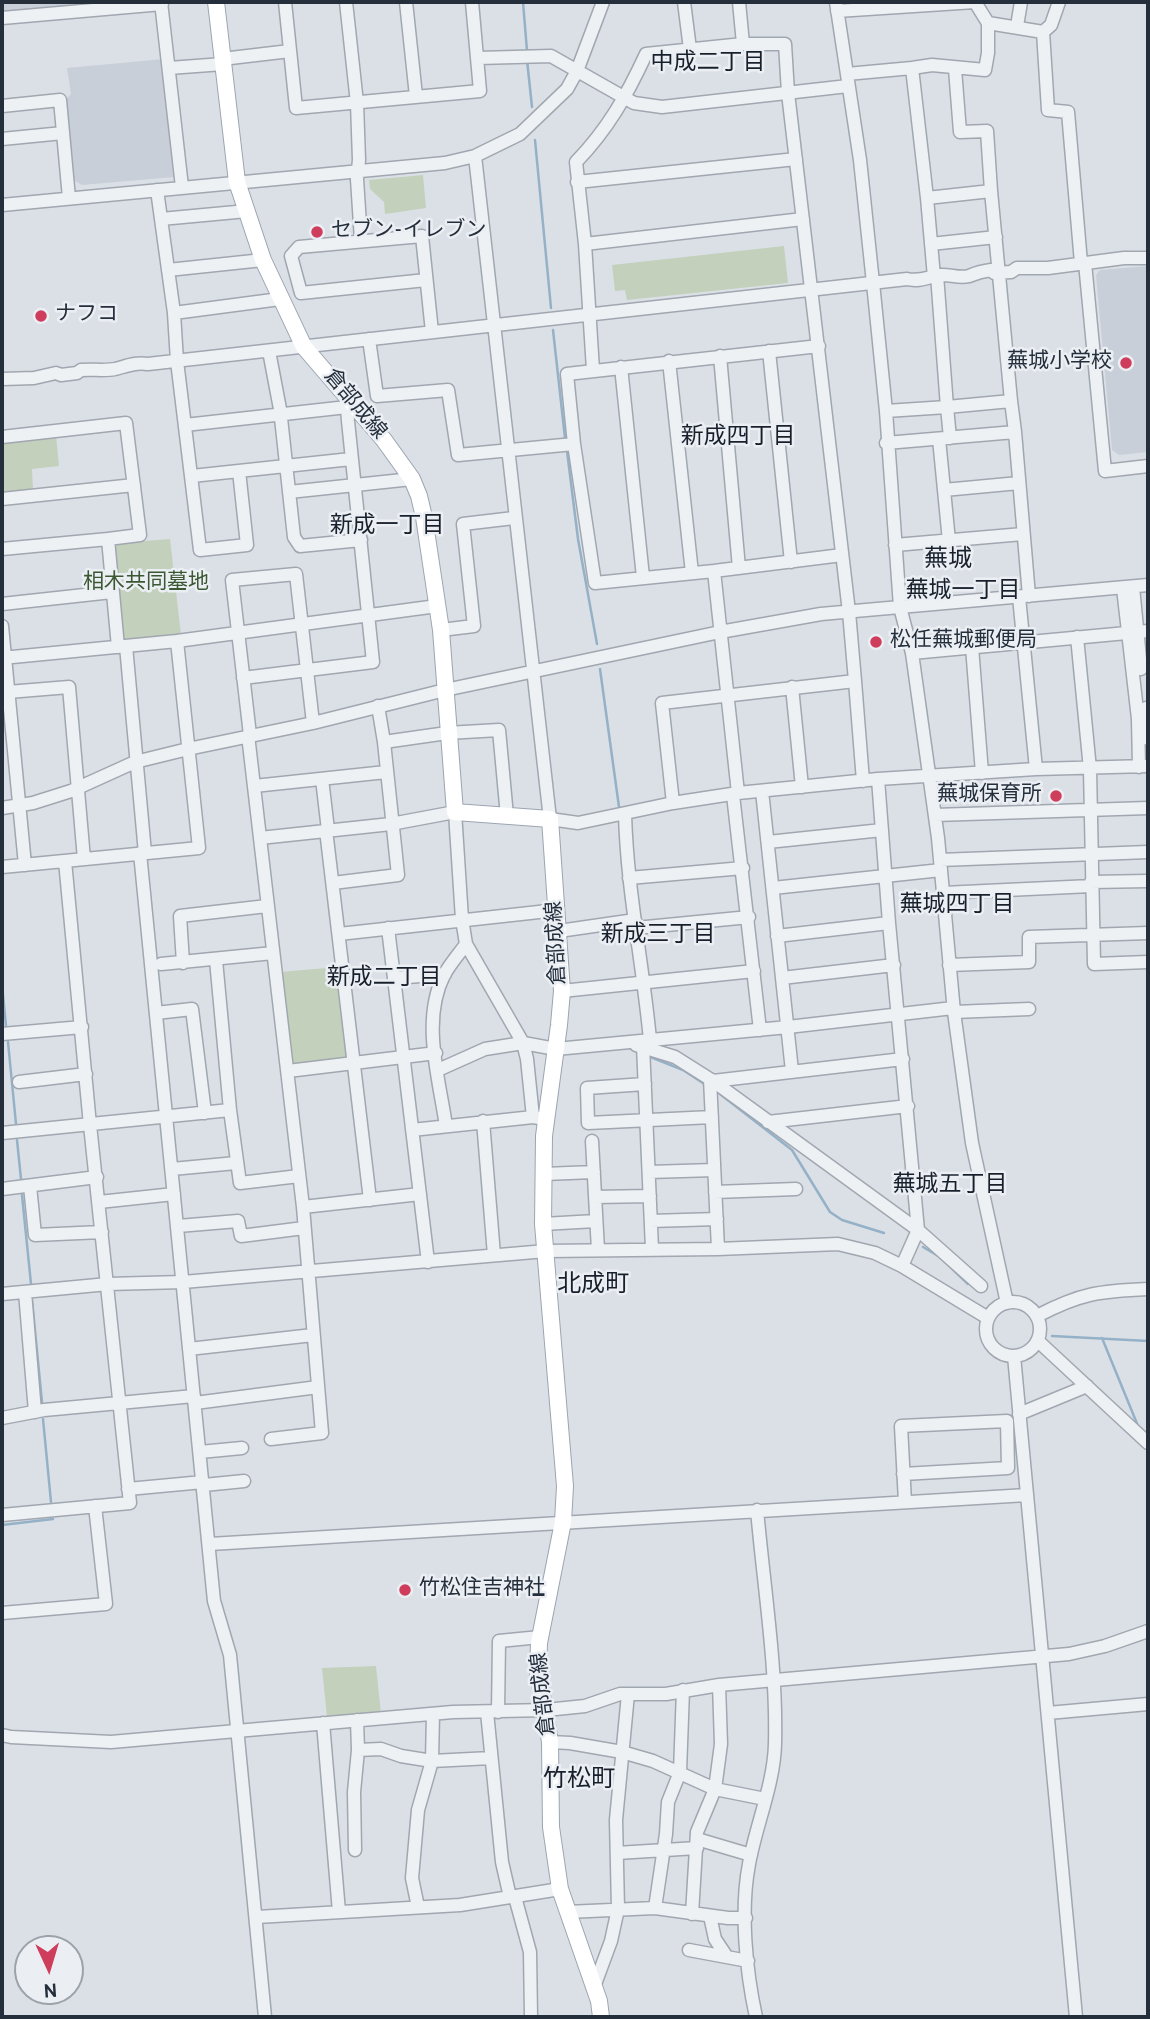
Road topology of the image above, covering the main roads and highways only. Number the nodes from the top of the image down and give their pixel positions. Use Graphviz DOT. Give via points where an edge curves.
graph roads {
  1 [pos="216,2"];
  2 [pos="601,2017"];
  1 -- 2 [label="main road, 倉部成線" via="237,182 263,260 304,347 412,479 424,517 441,630 454,812 550,819 562,991 556,1049 540,1119 543,1224 565,1486 538,1672 550,1742 551,1827 560,1889"];
}
